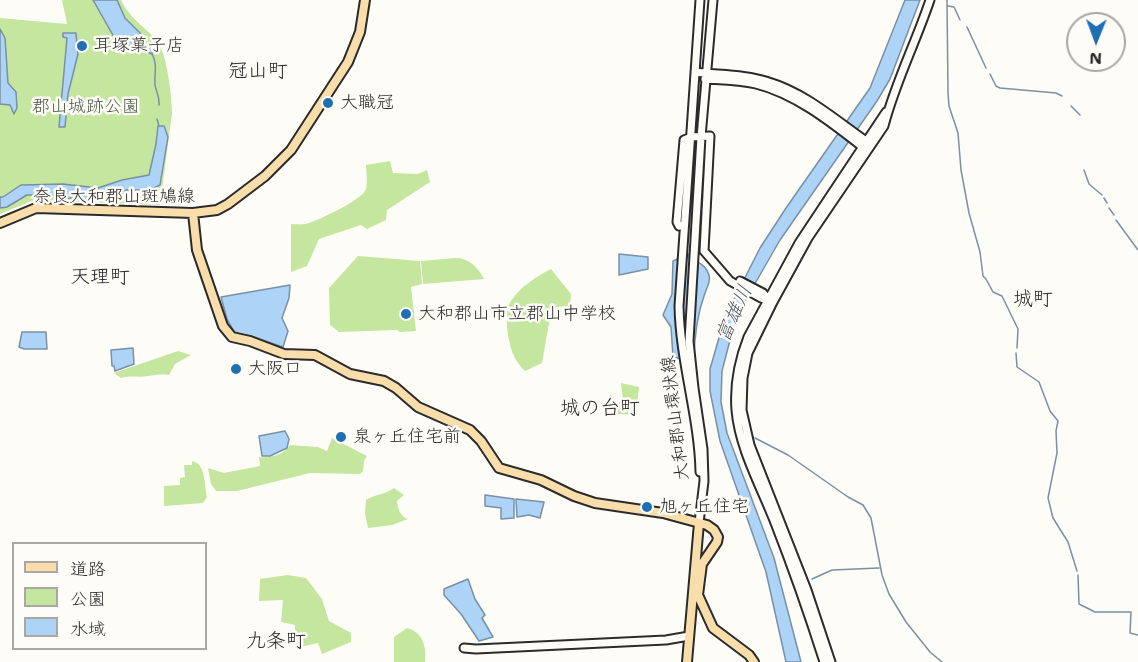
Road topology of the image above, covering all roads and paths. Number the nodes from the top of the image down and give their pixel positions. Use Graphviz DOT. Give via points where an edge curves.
graph roads {
  1 [pos="365,0"];
  2 [pos="700,0"];
  3 [pos="713,0"];
  4 [pos="930,0"];
  5 [pos="695,75"];
  6 [pos="707,76"];
  7 [pos="701,136"];
  8 [pos="687,138"];
  9 [pos="864,144"];
  10 [pos="193,213"];
  11 [pos="0,223"];
  12 [pos="693,227"];
  13 [pos="766,298"];
  14 [pos="687,364"];
  15 [pos="699,523"];
  16 [pos="689,636"];
  17 [pos="464,648"];
  18 [pos="687,662"];
  19 [pos="754,662"];
  20 [pos="825,662"];
  21 [pos="831,662"];
  1 -- 10 [label="main road, 奈良大和郡山斑鳩線" via="360,32 348,62 291,150 266,176 228,204 217,210"];
  2 -- 5 [label="main road, 大和郡山環状線"];
  3 -- 6 [label="main road, 大和郡山環状線"];
  4 -- 9 [label="main road" via="884,126"];
  5 -- 6 [label="main road"];
  5 -- 8 [label="main road, 大和郡山環状線"];
  6 -- 7 [label="main road, 大和郡山環状線"];
  6 -- 9 [label="main road" via="745,76 779,85 805,99"];
  7 -- 8 [label="main road, 大和郡山環状線"];
  7 -- 12 [label="main road, 大和郡山環状線" via="710,136"];
  7 -- 14 [label="main road, 大和郡山環状線"];
  8 -- 12 [label="main road, 大和郡山環状線" via="677,222"];
  8 -- 14 [label="main road, 大和郡山環状線" via="680,326"];
  9 -- 13 [label="main road" via="808,238"];
  10 -- 11 [label="main road, 奈良大和郡山斑鳩線" via="34,208"];
  10 -- 15 [label="main road" via="197,250 223,326 231,337 284,354 315,355 350,374 384,381 418,407 470,430 499,468 541,480 595,503 649,510"];
  12 -- 13 [label="main road, 大和郡山環状線" via="704,251 724,274"];
  13 -- 20 [label="main road" via="743,352 736,410 745,447"];
  13 -- 21 [label="main road" via="742,378 742,410 750,445"];
  14 -- 15 [label="main road, 大和郡山環状線" via="698,451"];
  15 -- 16 [label="main road"];
  15 -- 19 [label="main road" via="714,530 718,537 702,564 700,601 713,628"];
  16 -- 17 [label="main road"];
  16 -- 18 [label="main road"];
}
